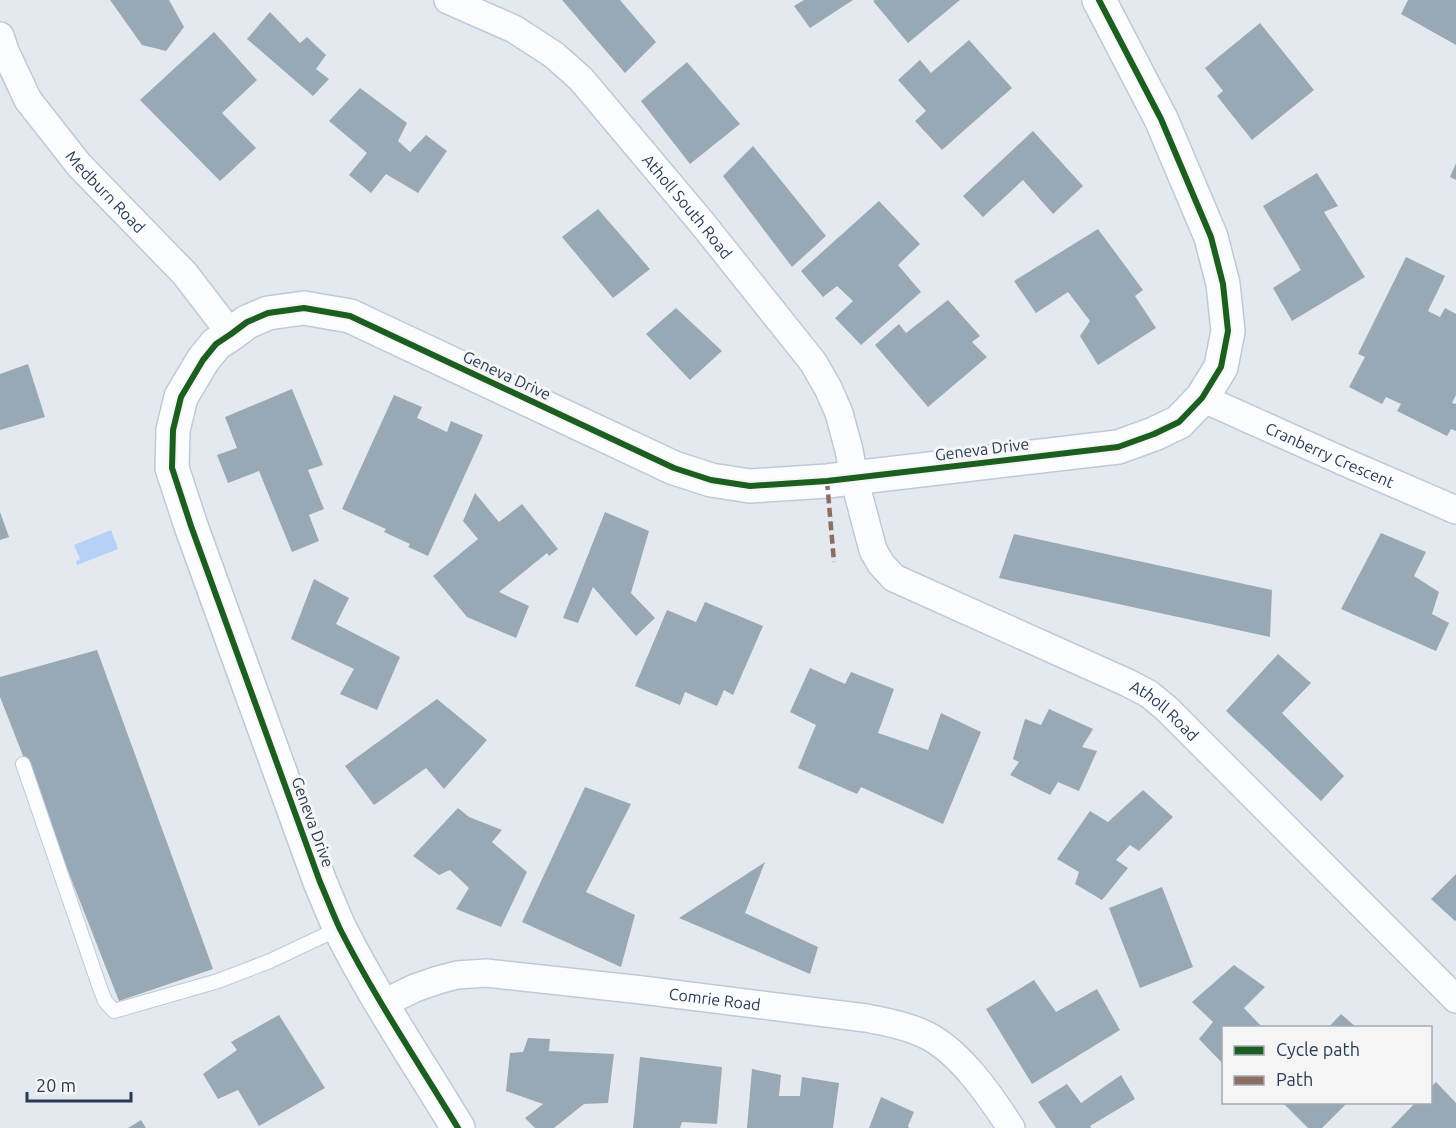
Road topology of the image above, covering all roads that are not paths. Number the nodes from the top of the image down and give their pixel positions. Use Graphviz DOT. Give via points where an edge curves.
graph roads {
  1 [pos="448,0"];
  2 [pos="1099,0"];
  3 [pos="0,36"];
  4 [pos="231,334"];
  5 [pos="1202,398"];
  6 [pos="854,478"];
  7 [pos="1456,510"];
  8 [pos="23,764"];
  9 [pos="340,928"];
  10 [pos="1456,999"];
  11 [pos="382,1004"];
  12 [pos="458,1128"];
  13 [pos="1011,1128"];
  1 -- 6 [label="street, Atholl South Road" via="514,28 554,55 588,88 813,362 839,413"];
  2 -- 5 [label="street, Geneva Drive" via="1161,119 1211,237 1223,284 1228,331 1221,367"];
  3 -- 4 [label="street, Medburn Road" via="28,100 79,165 185,274"];
  4 -- 6 [label="street, Geneva Drive" via="268,313 304,308 350,316 674,468 711,480 750,486"];
  4 -- 9 [label="street, Geneva Drive" via="203,360 181,397 173,430 172,468"];
  5 -- 6 [label="street, Geneva Drive" via="1179,422 1118,447"];
  5 -- 7 [label="street, Cranberry Crescent"];
  6 -- 10 [label="street, Atholl Road" via="873,550 894,578 1149,694"];
  8 -- 9 [label="lane" via="105,1001 114,1011 228,977"];
  9 -- 11 [label="street, Geneva Drive"];
  11 -- 12 [label="street, Geneva Drive"];
  11 -- 13 [label="street, Comrie Road" via="438,980 486,973 854,1016 900,1025 929,1037 955,1055"];
}
